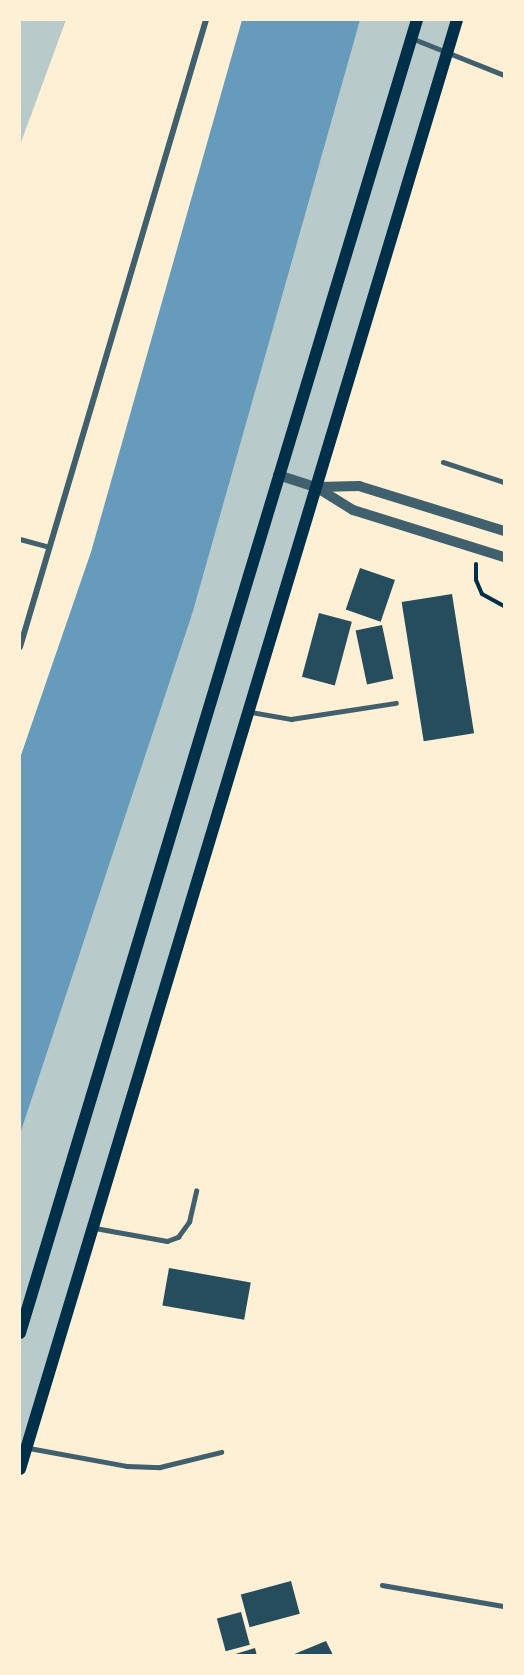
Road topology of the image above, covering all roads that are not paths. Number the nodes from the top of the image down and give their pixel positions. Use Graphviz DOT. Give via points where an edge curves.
graph roads {
  1 [pos="206,20"];
  2 [pos="417,20"];
  3 [pos="457,20"];
  4 [pos="411,38"];
  5 [pos="447,52"];
  6 [pos="504,75"];
  7 [pos="443,462"];
  8 [pos="278,475"];
  9 [pos="504,482"];
  10 [pos="316,487"];
  11 [pos="504,531"];
  12 [pos="20,539"];
  13 [pos="49,547"];
  14 [pos="504,557"];
  15 [pos="20,647"];
  16 [pos="396,703"];
  17 [pos="245,712"];
  18 [pos="196,1191"];
  19 [pos="93,1227"];
  20 [pos="20,1333"];
  21 [pos="26,1448"];
  22 [pos="221,1452"];
  23 [pos="20,1469"];
  24 [pos="382,1585"];
  25 [pos="504,1606"];
  1 -- 13 [label="street"];
  2 -- 4 [label="main road"];
  3 -- 5 [label="main road"];
  4 -- 5 [label="lane"];
  4 -- 8 [label="main road"];
  5 -- 6 [label="lane"];
  5 -- 10 [label="main road"];
  7 -- 9 [label="lane"];
  8 -- 10 [label="street"];
  8 -- 20 [label="main road"];
  10 -- 11 [label="street" via="359,486"];
  10 -- 14 [label="street" via="352,510"];
  10 -- 17 [label="main road"];
  12 -- 13 [label="lane"];
  13 -- 15 [label="street"];
  16 -- 17 [label="lane" via="291,719"];
  17 -- 19 [label="main road"];
  18 -- 19 [label="lane" via="189,1222 178,1237 166,1241"];
  19 -- 21 [label="main road"];
  21 -- 22 [label="lane" via="127,1466 160,1467"];
  21 -- 23 [label="main road"];
  24 -- 25 [label="lane"];
}
